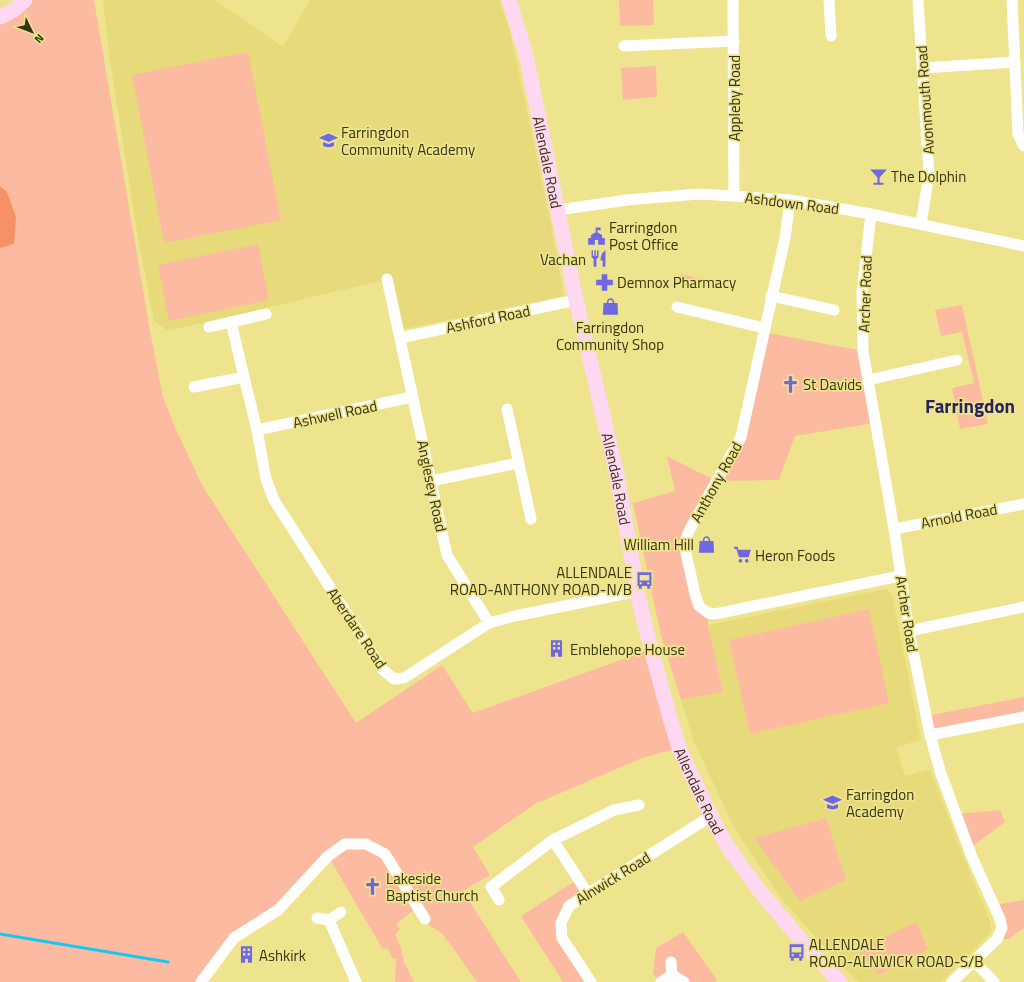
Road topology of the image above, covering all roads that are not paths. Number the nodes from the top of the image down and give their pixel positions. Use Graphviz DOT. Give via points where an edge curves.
graph roads {
  1 [pos="25,0"];
  2 [pos="509,0"];
  3 [pos="733,0"];
  4 [pos="829,0"];
  5 [pos="918,0"];
  6 [pos="1012,0"];
  7 [pos="0,18"];
  8 [pos="831,36"];
  9 [pos="734,42"];
  10 [pos="624,46"];
  11 [pos="1015,62"];
  12 [pos="923,68"];
  13 [pos="1024,146"];
  14 [pos="734,196"];
  15 [pos="790,200"];
  16 [pos="558,210"];
  17 [pos="871,214"];
  18 [pos="921,224"];
  19 [pos="1024,246"];
  20 [pos="387,279"];
  21 [pos="771,296"];
  22 [pos="576,300"];
  23 [pos="677,307"];
  24 [pos="834,310"];
  25 [pos="266,314"];
  26 [pos="231,322"];
  27 [pos="209,327"];
  28 [pos="764,328"];
  29 [pos="400,338"];
  30 [pos="957,360"];
  31 [pos="244,377"];
  32 [pos="868,380"];
  33 [pos="194,388"];
  34 [pos="412,397"];
  35 [pos="507,409"];
  36 [pos="257,430"];
  37 [pos="518,463"];
  38 [pos="431,481"];
  39 [pos="1024,504"];
  40 [pos="531,519"];
  41 [pos="894,529"];
  42 [pos="900,576"];
  43 [pos="638,591"];
  44 [pos="1024,607"];
  45 [pos="489,623"];
  46 [pos="909,631"];
  47 [pos="1024,717"];
  48 [pos="930,735"];
  49 [pos="639,805"];
  50 [pos="711,816"];
  51 [pos="553,840"];
  52 [pos="588,894"];
  53 [pos="499,900"];
  54 [pos="341,912"];
  55 [pos="317,918"];
  56 [pos="425,919"];
  57 [pos="329,920"];
  58 [pos="974,961"];
  59 [pos="671,962"];
  60 [pos="672,975"];
  61 [pos="201,982"];
  62 [pos="356,982"];
  63 [pos="591,982"];
  64 [pos="661,982"];
  65 [pos="684,982"];
  66 [pos="840,982"];
  67 [pos="952,982"];
  68 [pos="994,982"];
  1 -- 7 [label="street"];
  2 -- 16 [label="street, Allendale Road" via="526,55"];
  3 -- 9 [label="street, Appleby Road"];
  4 -- 8 [label="street"];
  5 -- 12 [label="street, Avonmouth Road"];
  6 -- 11 [label="street"];
  9 -- 10 [label="street"];
  9 -- 14 [label="street, Appleby Road"];
  11 -- 12 [label="street"];
  11 -- 13 [label="street" via="1018,134"];
  12 -- 18 [label="street, Avonmouth Road" via="929,174"];
  14 -- 15 [label="street, Ashdown Road"];
  14 -- 16 [label="street, Ashdown Road" via="699,194"];
  15 -- 17 [label="street, Ashdown Road"];
  15 -- 21 [label="street, Anthony Road" via="785,238"];
  16 -- 22 [label="street, Allendale Road"];
  17 -- 18 [label="street, Ashdown Road"];
  17 -- 32 [label="street, Archer Road" via="862,292 863,351"];
  18 -- 19 [label="street, Ashdown Road"];
  20 -- 29 [label="street, Anglesey Road"];
  21 -- 24 [label="street"];
  21 -- 28 [label="street, Anthony Road"];
  22 -- 29 [label="street, Ashford Road"];
  22 -- 43 [label="street, Allendale Road" via="616,475"];
  23 -- 28 [label="street"];
  25 -- 26 [label="street"];
  26 -- 27 [label="street"];
  26 -- 31 [label="street, Aberdare Road"];
  28 -- 42 [label="street, Anthony Road" via="740,437 684,544 699,606 708,613 715,614"];
  29 -- 34 [label="street, Anglesey Road"];
  30 -- 32 [label="street"];
  31 -- 33 [label="street"];
  31 -- 36 [label="street, Aberdare Road"];
  32 -- 41 [label="street, Archer Road"];
  34 -- 36 [label="street, Ashwell Road"];
  34 -- 38 [label="street, Anglesey Road"];
  35 -- 37 [label="street"];
  36 -- 45 [label="street, Aberdare Road" via="266,479 274,500 383,670 394,679 404,678"];
  37 -- 38 [label="street"];
  37 -- 40 [label="street"];
  38 -- 45 [label="street, Anglesey Road" via="447,556"];
  39 -- 41 [label="street, Arnold Road"];
  41 -- 42 [label="street, Archer Road"];
  42 -- 46 [label="street, Archer Road"];
  43 -- 45 [label="street, Aberdare Road"];
  43 -- 50 [label="street, Allendale Road" via="650,649 672,725"];
  44 -- 46 [label="street"];
  46 -- 48 [label="street, Archer Road"];
  47 -- 48 [label="street"];
  48 -- 58 [label="street, Archer Road" via="941,774 1002,928 997,939"];
  49 -- 51 [label="street" via="614,810"];
  50 -- 52 [label="street, Alnwick Road"];
  50 -- 66 [label="street, Allendale Road" via="726,844 758,889"];
  51 -- 52 [label="street"];
  51 -- 53 [label="street" via="491,887"];
  52 -- 63 [label="street, Alnwick Road" via="569,906 561,923 562,938"];
  54 -- 57 [label="street"];
  55 -- 57 [label="street"];
  56 -- 61 [label="street" via="386,854 366,844 345,844 328,856 278,910 234,938"];
  57 -- 62 [label="street"];
  58 -- 67 [label="street, Archer Road"];
  58 -- 68 [label="street"];
  59 -- 60 [label="street"];
  60 -- 64 [label="street"];
  60 -- 65 [label="street"];
}
